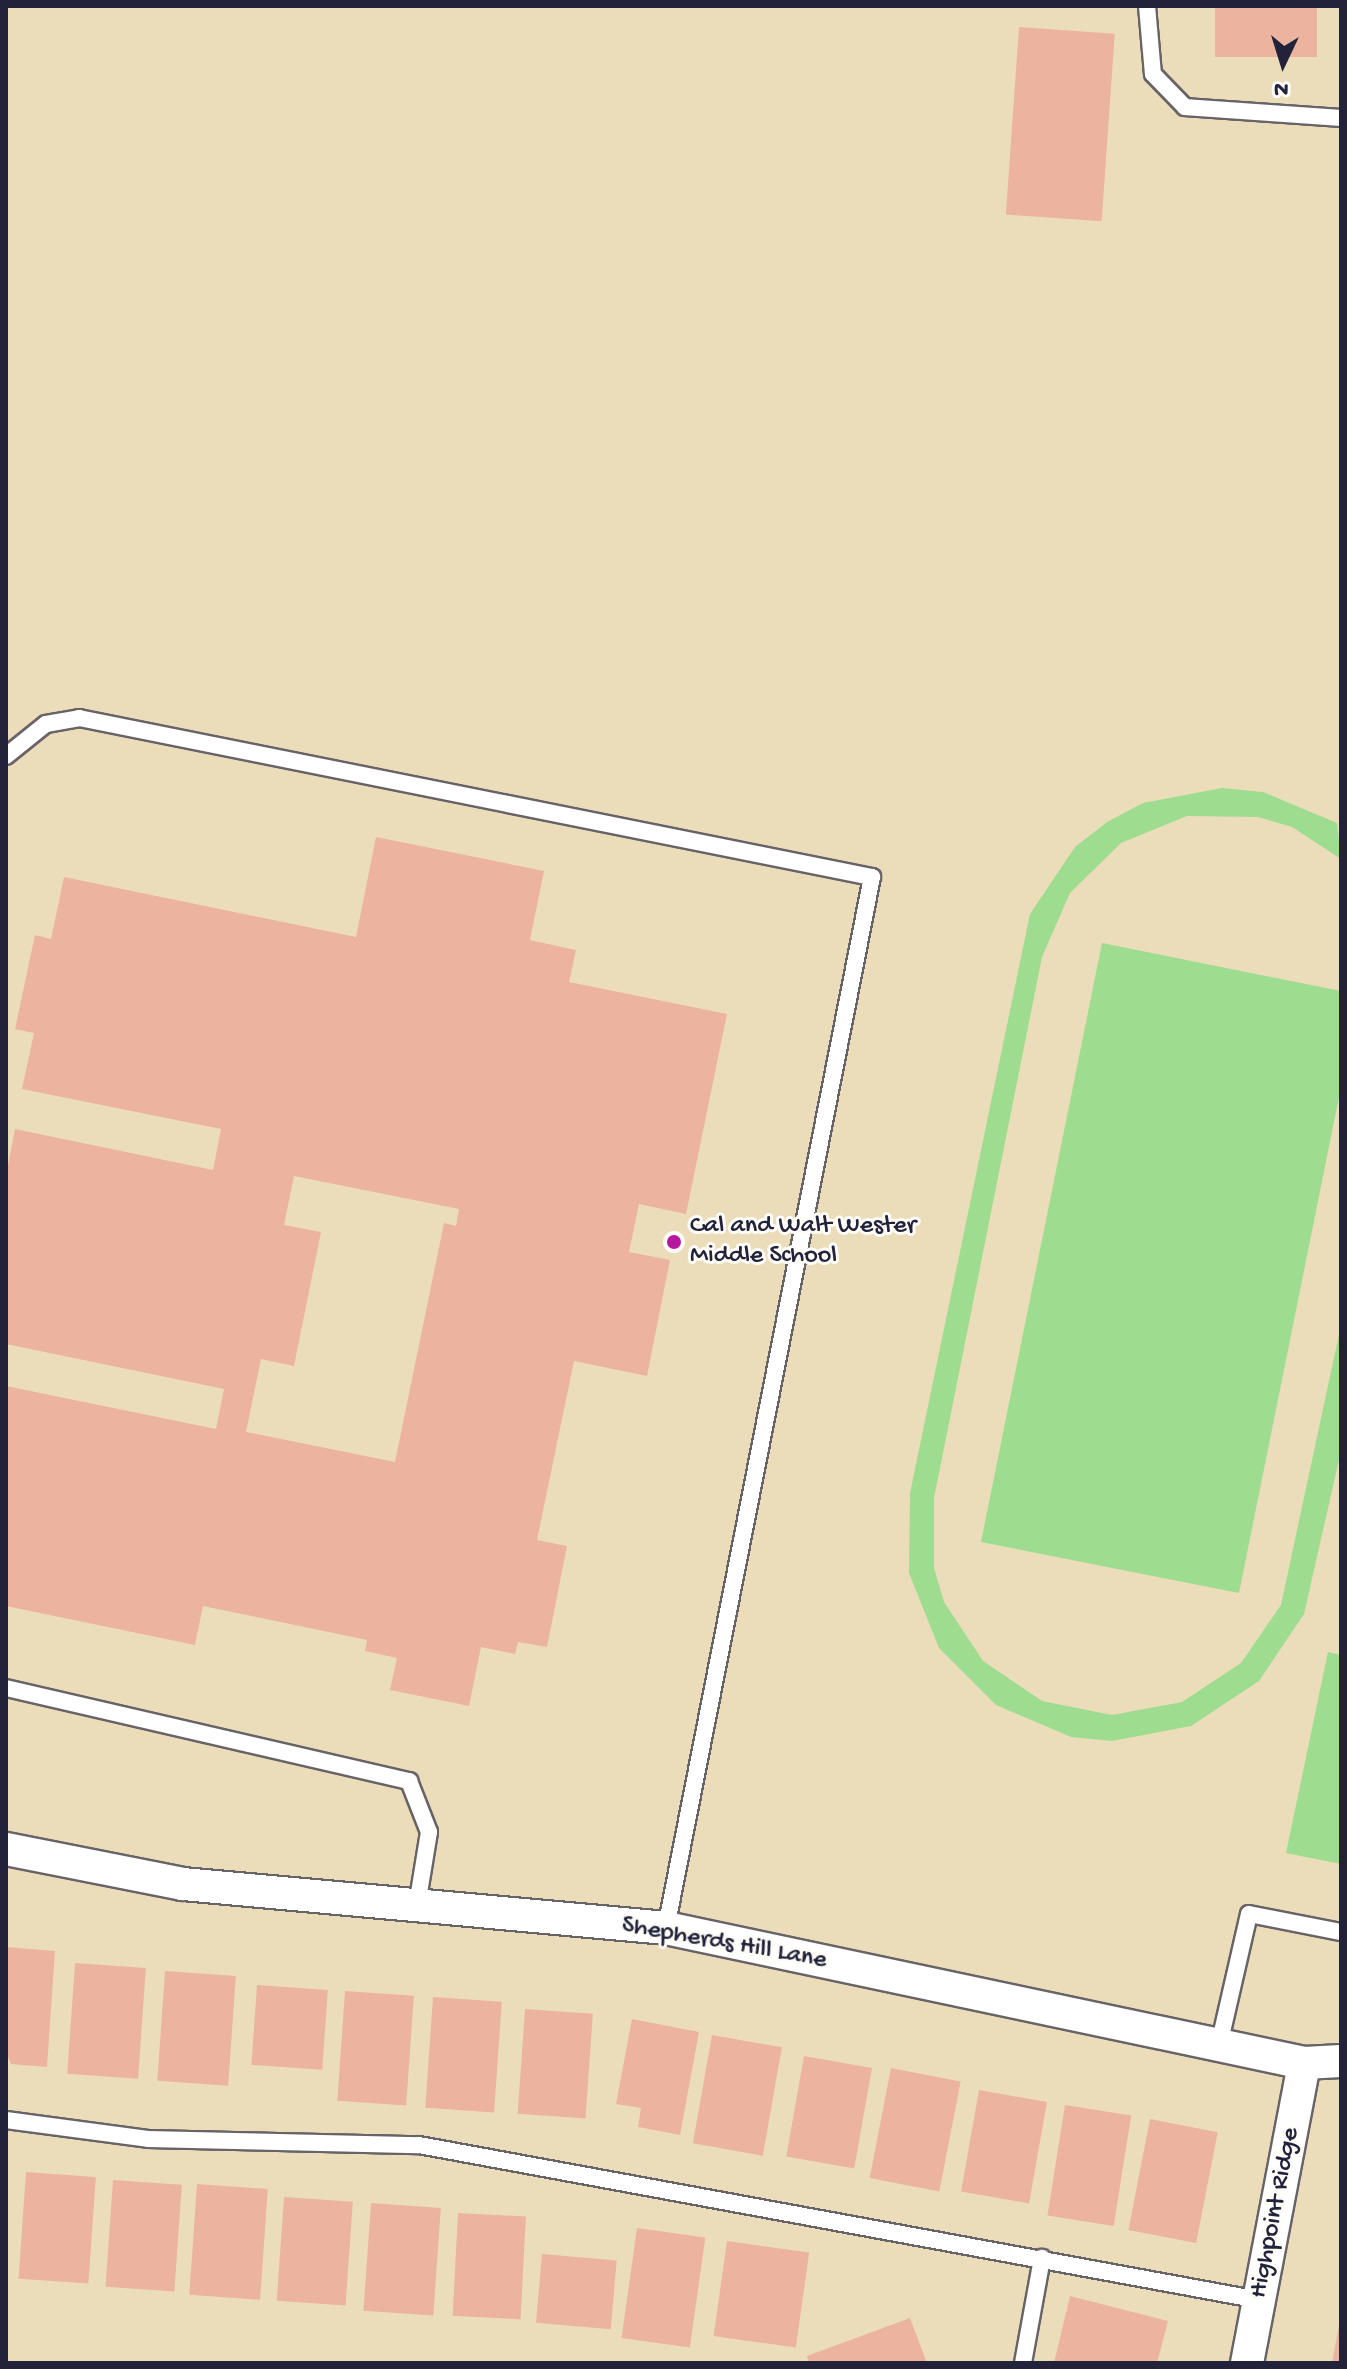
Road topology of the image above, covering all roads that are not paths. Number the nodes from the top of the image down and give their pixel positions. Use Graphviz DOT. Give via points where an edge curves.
graph roads {
  1 [pos="1147,6"];
  2 [pos="1341,118"];
  3 [pos="6,756"];
  4 [pos="6,1688"];
  5 [pos="6,1849"];
  6 [pos="417,1905"];
  7 [pos="666,1928"];
  8 [pos="1341,1932"];
  9 [pos="1219,2045"];
  10 [pos="1341,2061"];
  11 [pos="1304,2063"];
  12 [pos="6,2120"];
  13 [pos="1042,2258"];
  14 [pos="1259,2300"];
  15 [pos="1023,2363"];
  16 [pos="1247,2363"];
  1 -- 2 [label="lane" via="1153,74 1185,107"];
  3 -- 7 [label="lane" via="46,724 79,718 872,877"];
  4 -- 6 [label="lane" via="409,1781 429,1832"];
  5 -- 6 [label="street, Shepherds Hill Lane" via="183,1884"];
  6 -- 7 [label="street, Shepherds Hill Lane"];
  7 -- 9 [label="street, Shepherds Hill Lane"];
  8 -- 9 [label="lane" via="1249,1914"];
  9 -- 11 [label="street, Shepherds Hill Lane"];
  10 -- 11 [label="street, Shepherds Hill Lane"];
  11 -- 14 [label="street, Highpoint Ridge"];
  12 -- 13 [label="lane" via="148,2139 419,2145"];
  13 -- 14 [label="lane"];
  13 -- 15 [label="lane"];
  14 -- 16 [label="street, Highpoint Ridge"];
}
